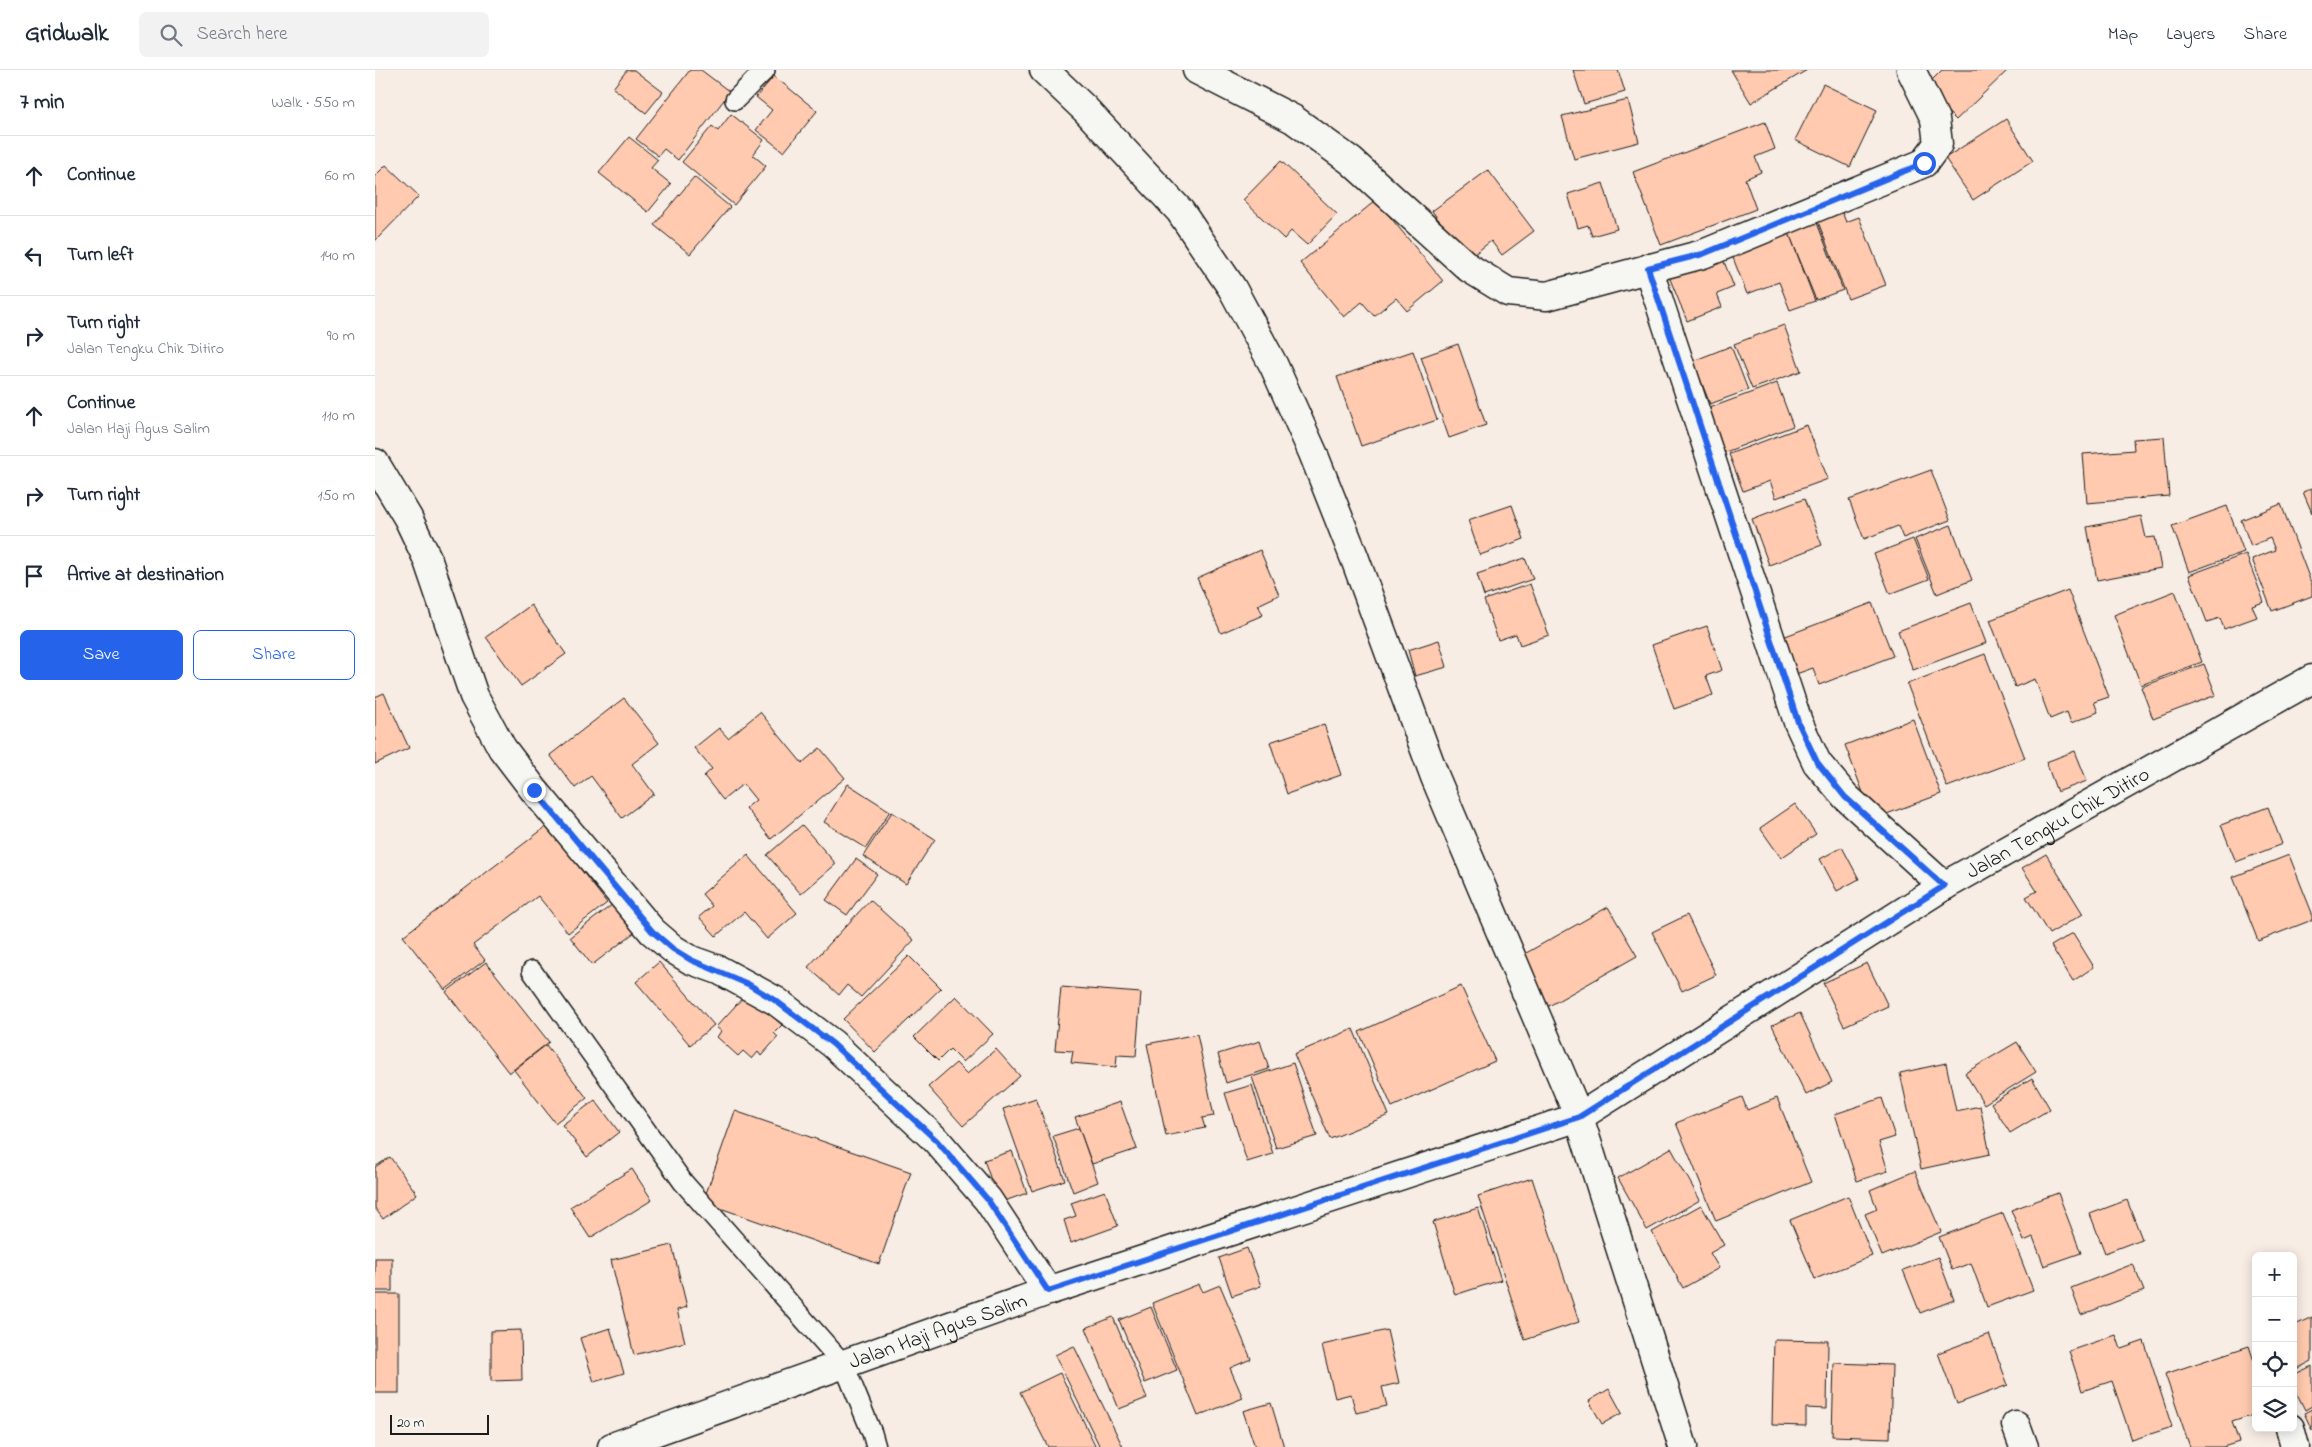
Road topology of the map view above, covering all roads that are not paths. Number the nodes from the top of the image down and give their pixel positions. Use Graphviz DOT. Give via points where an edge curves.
graph roads {
  1 [pos="765,70"];
  2 [pos="1044,70"];
  3 [pos="1197,70"];
  4 [pos="1911,70"];
  5 [pos="735,100"];
  6 [pos="1648,268"];
  7 [pos="375,463"];
  8 [pos="2312,680"];
  9 [pos="1944,886"];
  10 [pos="531,971"];
  11 [pos="1579,1117"];
  12 [pos="1048,1291"];
  13 [pos="844,1366"];
  14 [pos="2290,1432"];
  15 [pos="612,1447"];
  16 [pos="876,1447"];
  17 [pos="1683,1447"];
  18 [pos="2295,1447"];
  1 -- 5 [label="lane"];
  2 -- 11 [label="street" via="1085,109 1179,211 1232,288 1274,366 1355,559 1435,777"];
  3 -- 6 [label="street" via="1293,119 1351,161 1469,268 1508,292 1547,296"];
  4 -- 6 [label="street" via="1935,119 1938,144 1924,163 1703,254"];
  6 -- 9 [label="street" via="1798,722 1817,762 1845,797"];
  7 -- 12 [label="street" via="408,518 427,558 474,696 502,748 534,790 652,931 691,960 733,977 776,1001 833,1044 937,1141 988,1200"];
  8 -- 9 [label="street, Jalan Tengku Chik Ditiro"];
  9 -- 11 [label="street, Jalan Tengku Chik Ditiro"];
  10 -- 13 [label="lane" via="683,1182"];
  11 -- 12 [label="street, Jalan Haji Agus Salim"];
  11 -- 17 [label="street"];
  12 -- 13 [label="street, Jalan Haji Agus Salim"];
  13 -- 15 [label="street, Jalan Haji Agus Salim"];
  13 -- 16 [label="lane"];
  14 -- 18 [label="street"];
}
